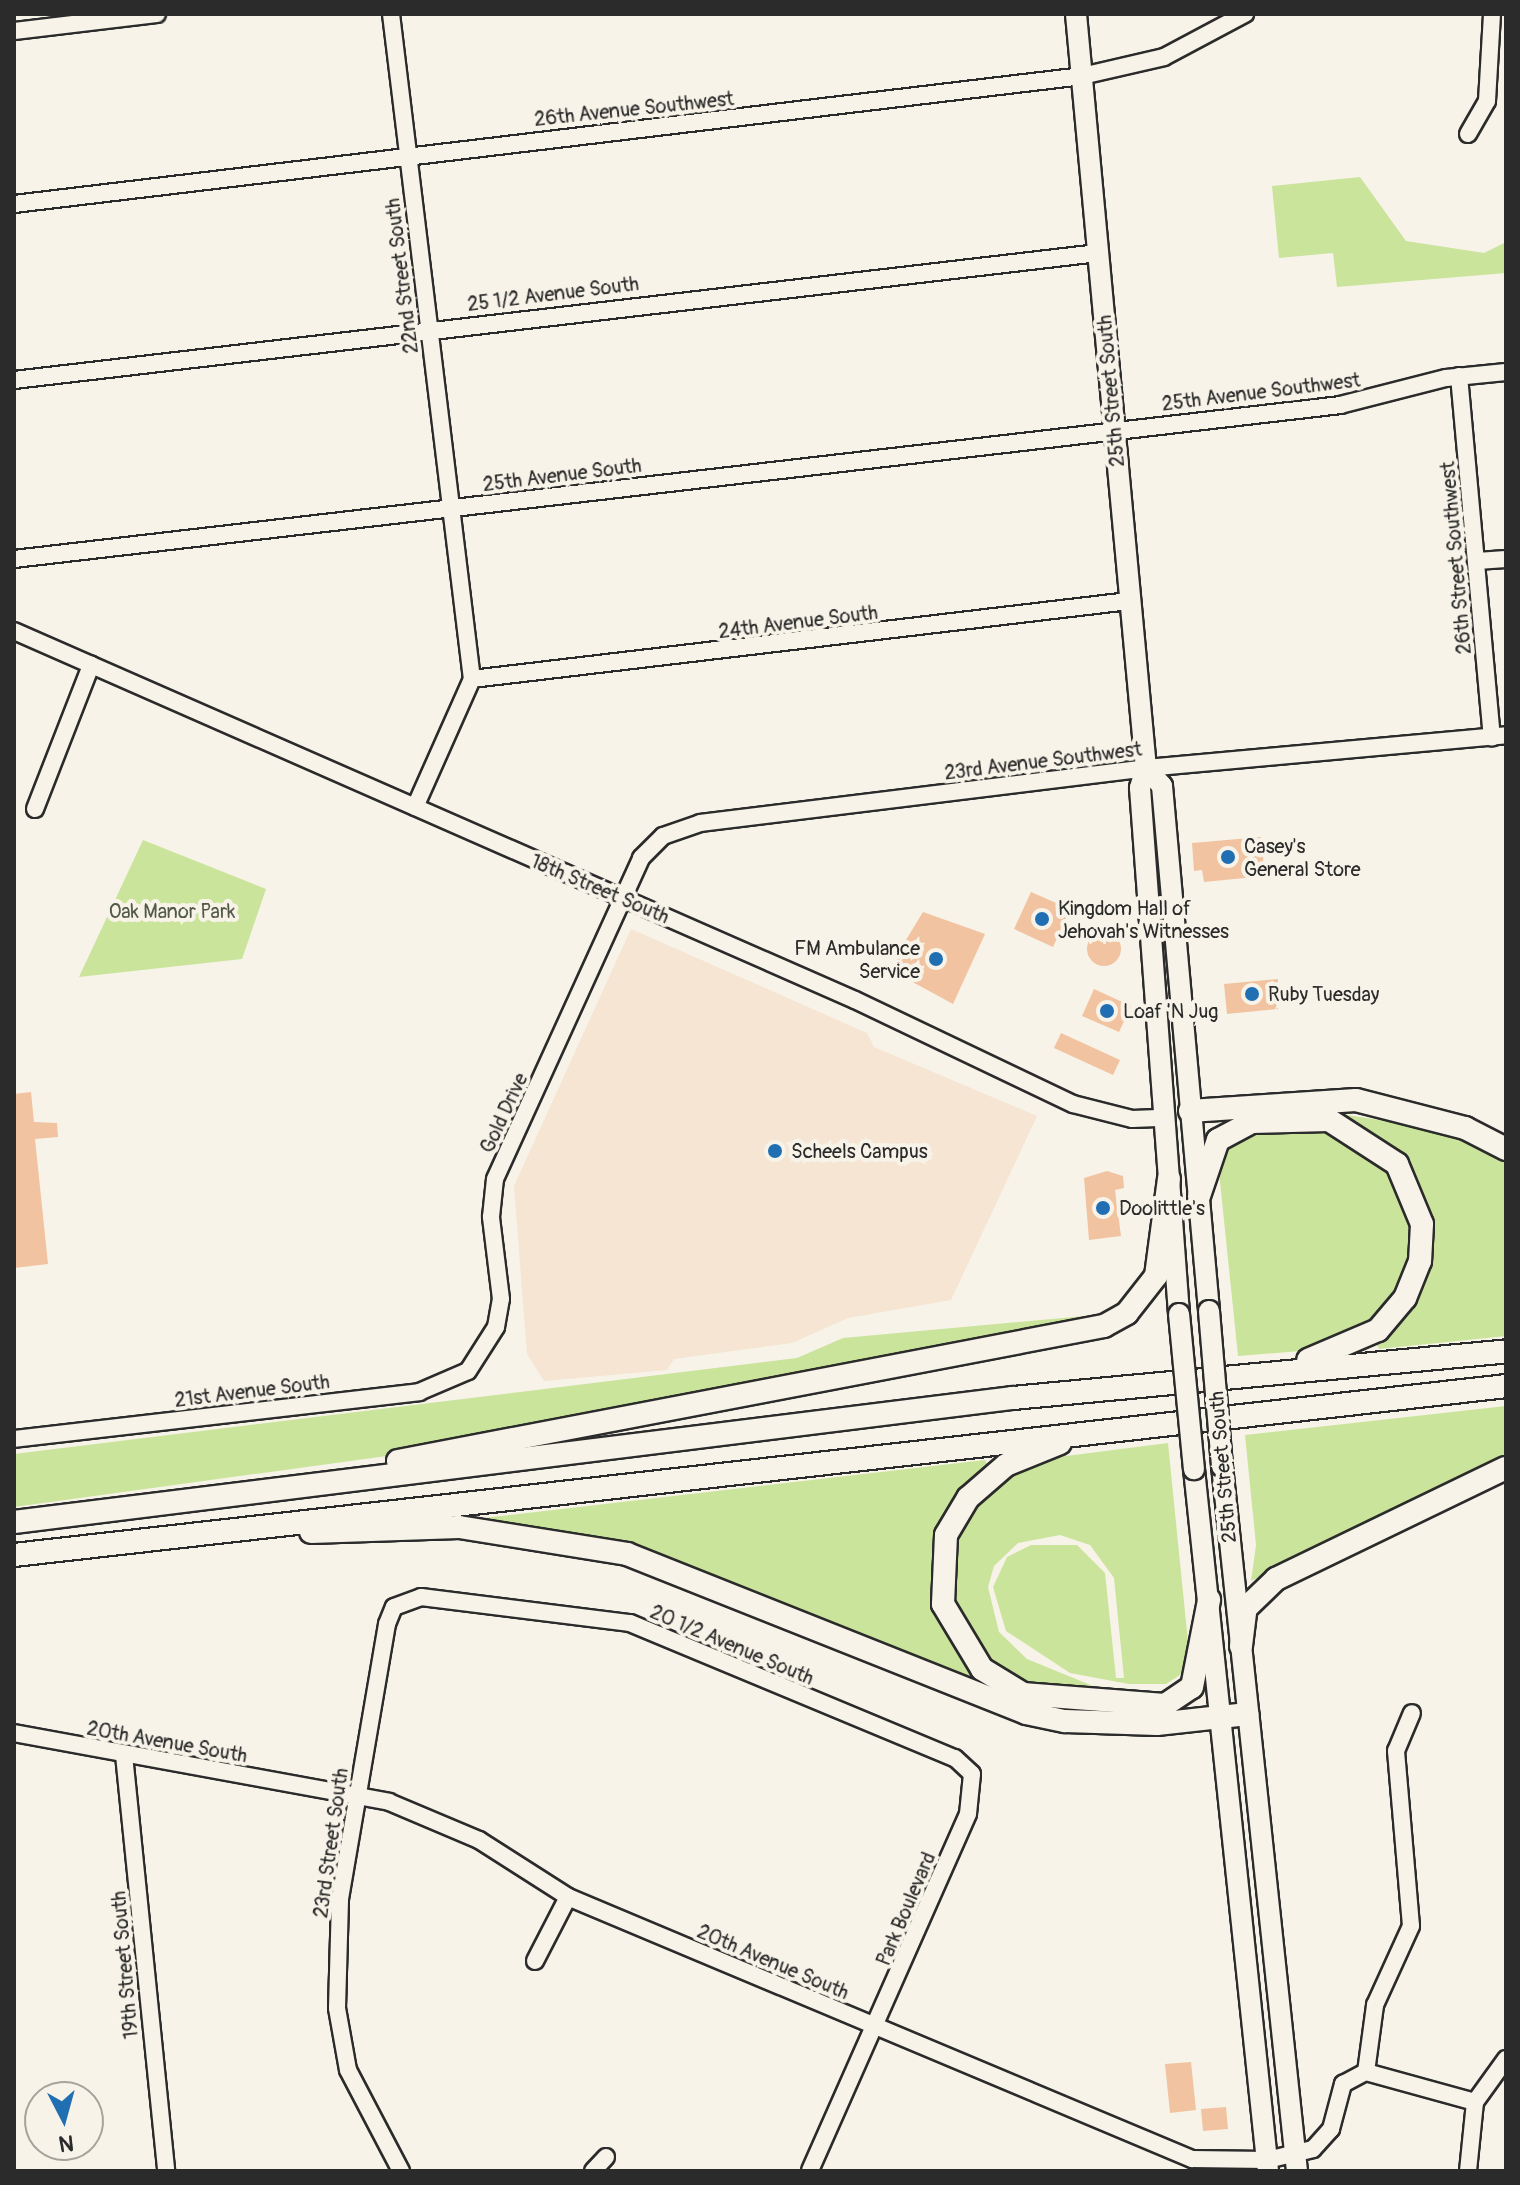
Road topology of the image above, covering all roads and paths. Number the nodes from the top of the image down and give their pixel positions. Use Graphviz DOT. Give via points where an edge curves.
graph roads {
  1 [pos="157,14"];
  2 [pos="391,14"];
  3 [pos="1076,14"];
  4 [pos="1245,14"];
  5 [pos="1490,14"];
  6 [pos="1506,15"];
  7 [pos="14,31"];
  8 [pos="1082,76"];
  9 [pos="1468,134"];
  10 [pos="407,156"];
  11 [pos="14,204"];
  12 [pos="1098,253"];
  13 [pos="428,329"];
  14 [pos="1506,372"];
  15 [pos="1459,376"];
  16 [pos="14,380"];
  17 [pos="1114,430"];
  18 [pos="452,509"];
  19 [pos="14,559"];
  20 [pos="1506,559"];
  21 [pos="1477,561"];
  22 [pos="1129,601"];
  23 [pos="14,631"];
  24 [pos="91,665"];
  25 [pos="472,679"];
  26 [pos="1499,736"];
  27 [pos="1146,768"];
  28 [pos="415,807"];
  29 [pos="35,809"];
  30 [pos="622,899"];
  31 [pos="1190,1111"];
  32 [pos="1165,1118"];
  33 [pos="1506,1149"];
  34 [pos="1169,1179"];
  35 [pos="1199,1196"];
  36 [pos="1506,1351"];
  37 [pos="483,1354"];
  38 [pos="1253,1375"];
  39 [pos="1506,1386"];
  40 [pos="1087,1432"];
  41 [pos="14,1439"];
  42 [pos="1506,1468"];
  43 [pos="211,1497"];
  44 [pos="14,1522"];
  45 [pos="166,1537"];
  46 [pos="14,1555"];
  47 [pos="1209,1600"];
  48 [pos="490,1604"];
  49 [pos="1241,1646"];
  50 [pos="1412,1713"];
  51 [pos="1247,1714"];
  52 [pos="1221,1720"];
  53 [pos="14,1733"];
  54 [pos="905,1738"];
  55 [pos="124,1755"];
  56 [pos="356,1796"];
  57 [pos="568,1897"];
  58 [pos="535,1961"];
  59 [pos="876,2028"];
  60 [pos="1506,2059"];
  61 [pos="1366,2072"];
  62 [pos="1475,2102"];
  63 [pos="606,2157"];
  64 [pos="1297,2163"];
  65 [pos="1268,2165"];
  66 [pos="166,2171"];
  67 [pos="401,2171"];
  68 [pos="593,2171"];
  69 [pos="810,2171"];
  70 [pos="1468,2171"];
  1 -- 7 [label="street"];
  2 -- 10 [label="street, 22nd Street South"];
  3 -- 8 [label="main road, 25th Street South"];
  4 -- 8 [label="street, 26th Avenue Southwest" via="1164,57"];
  5 -- 6 [label="street"];
  5 -- 9 [label="street" via="1487,101"];
  8 -- 10 [label="street, 26th Avenue Southwest"];
  8 -- 12 [label="main road, 25th Street South"];
  10 -- 11 [label="street, 26th Avenue Southwest"];
  10 -- 13 [label="street, 22nd Street South"];
  12 -- 13 [label="street, 25 1/2 Avenue South"];
  12 -- 17 [label="main road, 25th Street South"];
  13 -- 16 [label="street, 25 1/2 Avenue South"];
  13 -- 18 [label="street, 22nd Street South"];
  14 -- 15 [label="street, 25th Avenue Southwest"];
  15 -- 17 [label="street, 25th Avenue Southwest" via="1340,405"];
  15 -- 21 [label="street, 26th Street Southwest"];
  17 -- 18 [label="street, 25th Avenue South"];
  17 -- 22 [label="main road, 25th Street South"];
  18 -- 19 [label="street, 25th Avenue South"];
  18 -- 25 [label="street, 22nd Street South"];
  20 -- 21 [label="street"];
  21 -- 26 [label="street, 26th Street Southwest"];
  22 -- 25 [label="street, 24th Avenue South"];
  22 -- 27 [label="main road, 25th Street South"];
  23 -- 24 [label="street, 18th Street South"];
  24 -- 28 [label="street, 18th Street South"];
  24 -- 29 [label="street"];
  25 -- 28 [label="street"];
  26 -- 27 [label="street, 23rd Avenue Southwest"];
  27 -- 30 [label="street, 23rd Avenue Southwest" via="695,823 663,836 641,858"];
  27 -- 31 [label="main road, 25th Street South" via="1162,786"];
  27 -- 32 [label="main road, 25th Street South" via="1140,788"];
  28 -- 30 [label="street, 18th Street South"];
  30 -- 32 [label="street, 18th Street South" via="1073,1104 1105,1115"];
  30 -- 37 [label="street, Gold Drive" via="495,1179 491,1217 501,1299"];
  31 -- 32 [label="main road, 18th Street South"];
  31 -- 33 [label="highway" via="1356,1100 1465,1128"];
  31 -- 35 [label="main road, 25th Street South"];
  32 -- 34 [label="main road, 25th Street South"];
  34 -- 43 [label="highway" via="1156,1276 1127,1313 1104,1326"];
  34 -- 47 [label="main road, 25th Street South, bridge"];
  35 -- 38 [label="highway" via="1218,1140 1236,1126 1329,1120 1397,1164 1422,1224 1420,1261 1405,1298 1378,1330 1345,1348"];
  35 -- 49 [label="main road, 25th Street South, bridge"];
  36 -- 38 [label="highway"];
  37 -- 41 [label="street, 21st Avenue South" via="452,1383 419,1392"];
  38 -- 43 [label="highway"];
  39 -- 40 [label="highway"];
  40 -- 45 [label="highway"];
  40 -- 47 [label="highway" via="1006,1465 968,1498 946,1535 940,1568 943,1604 960,1641 982,1669 1023,1694 1165,1705 1192,1687"];
  42 -- 49 [label="highway" via="1276,1579 1246,1608"];
  43 -- 44 [label="highway"];
  45 -- 46 [label="highway"];
  45 -- 52 [label="highway" via="459,1527 571,1542 709,1582 1026,1713 1111,1725"];
  47 -- 52 [label="main road, 25th Street South"];
  48 -- 54 [label="street, 20 1/2 Avenue South" via="630,1623"];
  48 -- 56 [label="street, 23rd Street South" via="421,1597 394,1607"];
  49 -- 51 [label="main road, 25th Street South"];
  50 -- 61 [label="street" via="1396,1751 1411,1926 1375,2005"];
  51 -- 52 [label="highway"];
  51 -- 64 [label="main road, 25th Street South"];
  52 -- 65 [label="main road, 25th Street South"];
  53 -- 55 [label="street, 20th Avenue South"];
  54 -- 59 [label="street, Park Boulevard" via="965,1765 973,1799"];
  55 -- 56 [label="street, 20th Avenue South"];
  55 -- 66 [label="street, 19th Street South"];
  56 -- 57 [label="street, 20th Avenue South" via="479,1840"];
  56 -- 67 [label="street, 23rd Street South" via="340,1899 337,2008 348,2070"];
  57 -- 58 [label="street"];
  57 -- 59 [label="street, 20th Avenue South"];
  59 -- 65 [label="street, 20th Avenue South" via="1142,2143 1192,2159"];
  59 -- 69 [label="street, Park Boulevard"];
  60 -- 62 [label="street"];
  61 -- 62 [label="street"];
  61 -- 64 [label="street, 20th Avenue South" via="1343,2084 1323,2142"];
  62 -- 70 [label="street"];
  63 -- 68 [label="street"];
  64 -- 65 [label="street, 20th Avenue South"];
}
